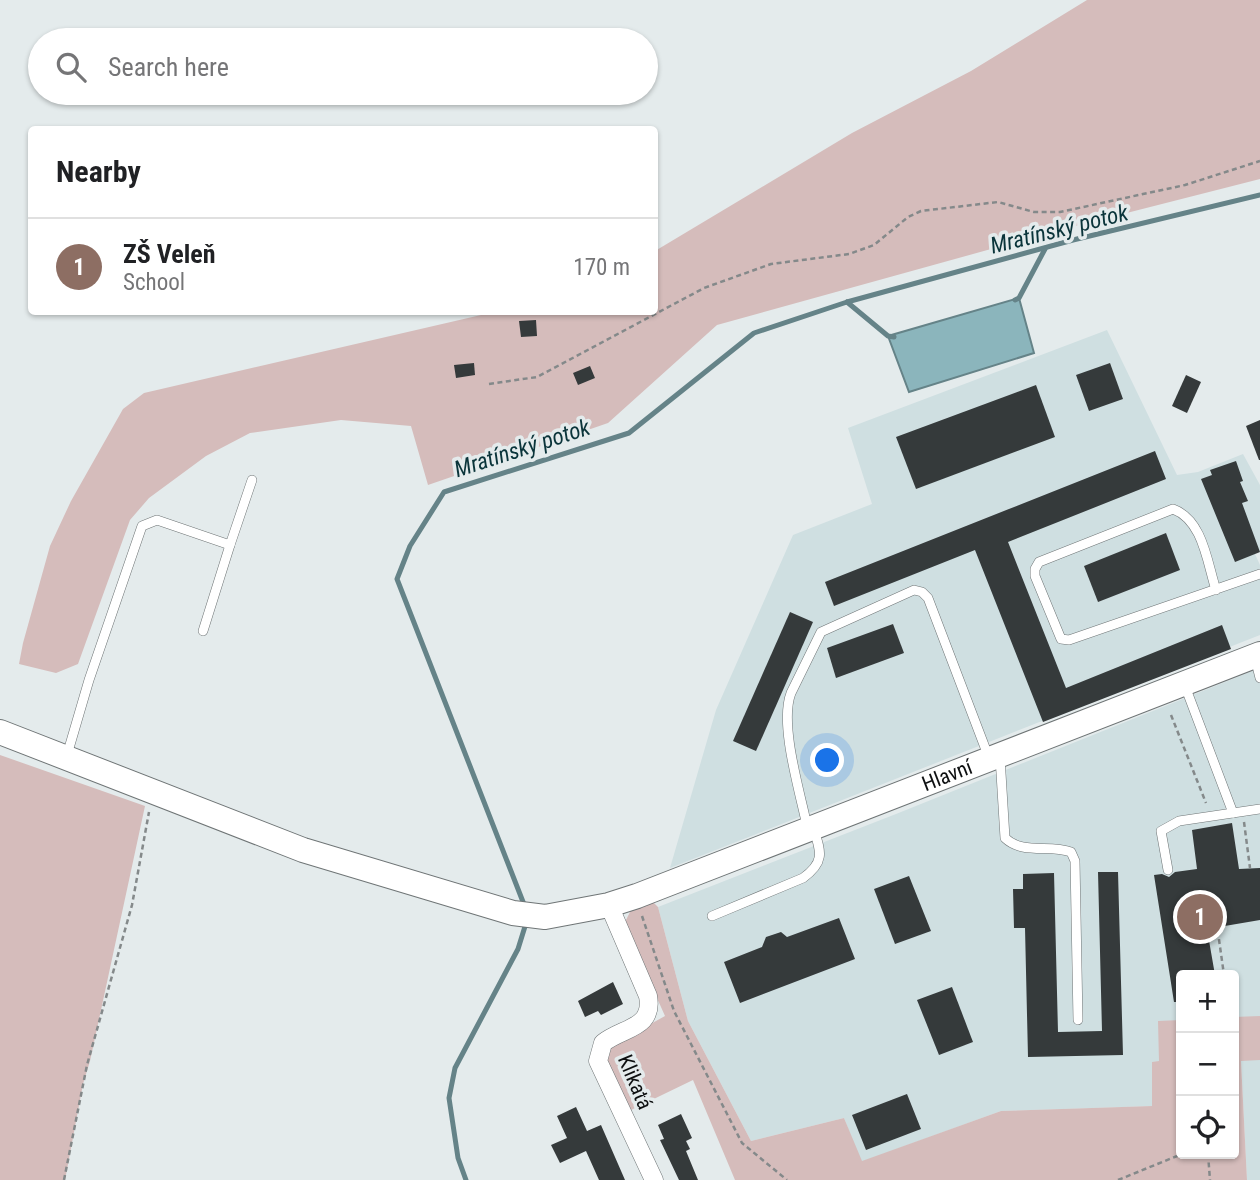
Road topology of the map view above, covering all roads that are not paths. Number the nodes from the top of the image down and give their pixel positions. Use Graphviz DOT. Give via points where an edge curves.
graph roads {
  1 [pos="252,480"];
  2 [pos="230,544"];
  3 [pos="1260,574"];
  4 [pos="1216,590"];
  5 [pos="203,631"];
  6 [pos="1258,663"];
  7 [pos="1185,684"];
  8 [pos="0,732"];
  9 [pos="66,756"];
  10 [pos="995,757"];
  11 [pos="1260,809"];
  12 [pos="1233,813"];
  13 [pos="810,829"];
  14 [pos="1168,870"];
  15 [pos="609,905"];
  16 [pos="712,916"];
  17 [pos="1078,1020"];
  18 [pos="654,1180"];
  1 -- 2 [label="lane"];
  2 -- 5 [label="lane"];
  2 -- 9 [label="lane" via="157,520 142,526"];
  3 -- 4 [label="lane"];
  4 -- 4 [label="lane" via="1194,523 1173,509 1039,562 1035,569 1061,639 1069,640"];
  6 -- 7 [label="street, Hlavní"];
  7 -- 10 [label="street, Hlavní"];
  7 -- 12 [label="lane"];
  8 -- 9 [label="street, Hlavní"];
  9 -- 15 [label="street, Hlavní" via="303,850 513,914 545,917"];
  10 -- 13 [label="street, Hlavní"];
  10 -- 13 [label="lane" via="928,598 914,590 821,632 792,693 787,724"];
  10 -- 17 [label="lane" via="1005,838 1020,848 1062,849 1071,852 1075,861"];
  11 -- 12 [label="lane"];
  12 -- 14 [label="lane" via="1179,821 1161,831"];
  13 -- 15 [label="street, Hlavní"];
  13 -- 16 [label="lane" via="821,851 812,871"];
  15 -- 18 [label="street, Klikatá" via="650,1006 641,1023 603,1043 598,1061"];
}
